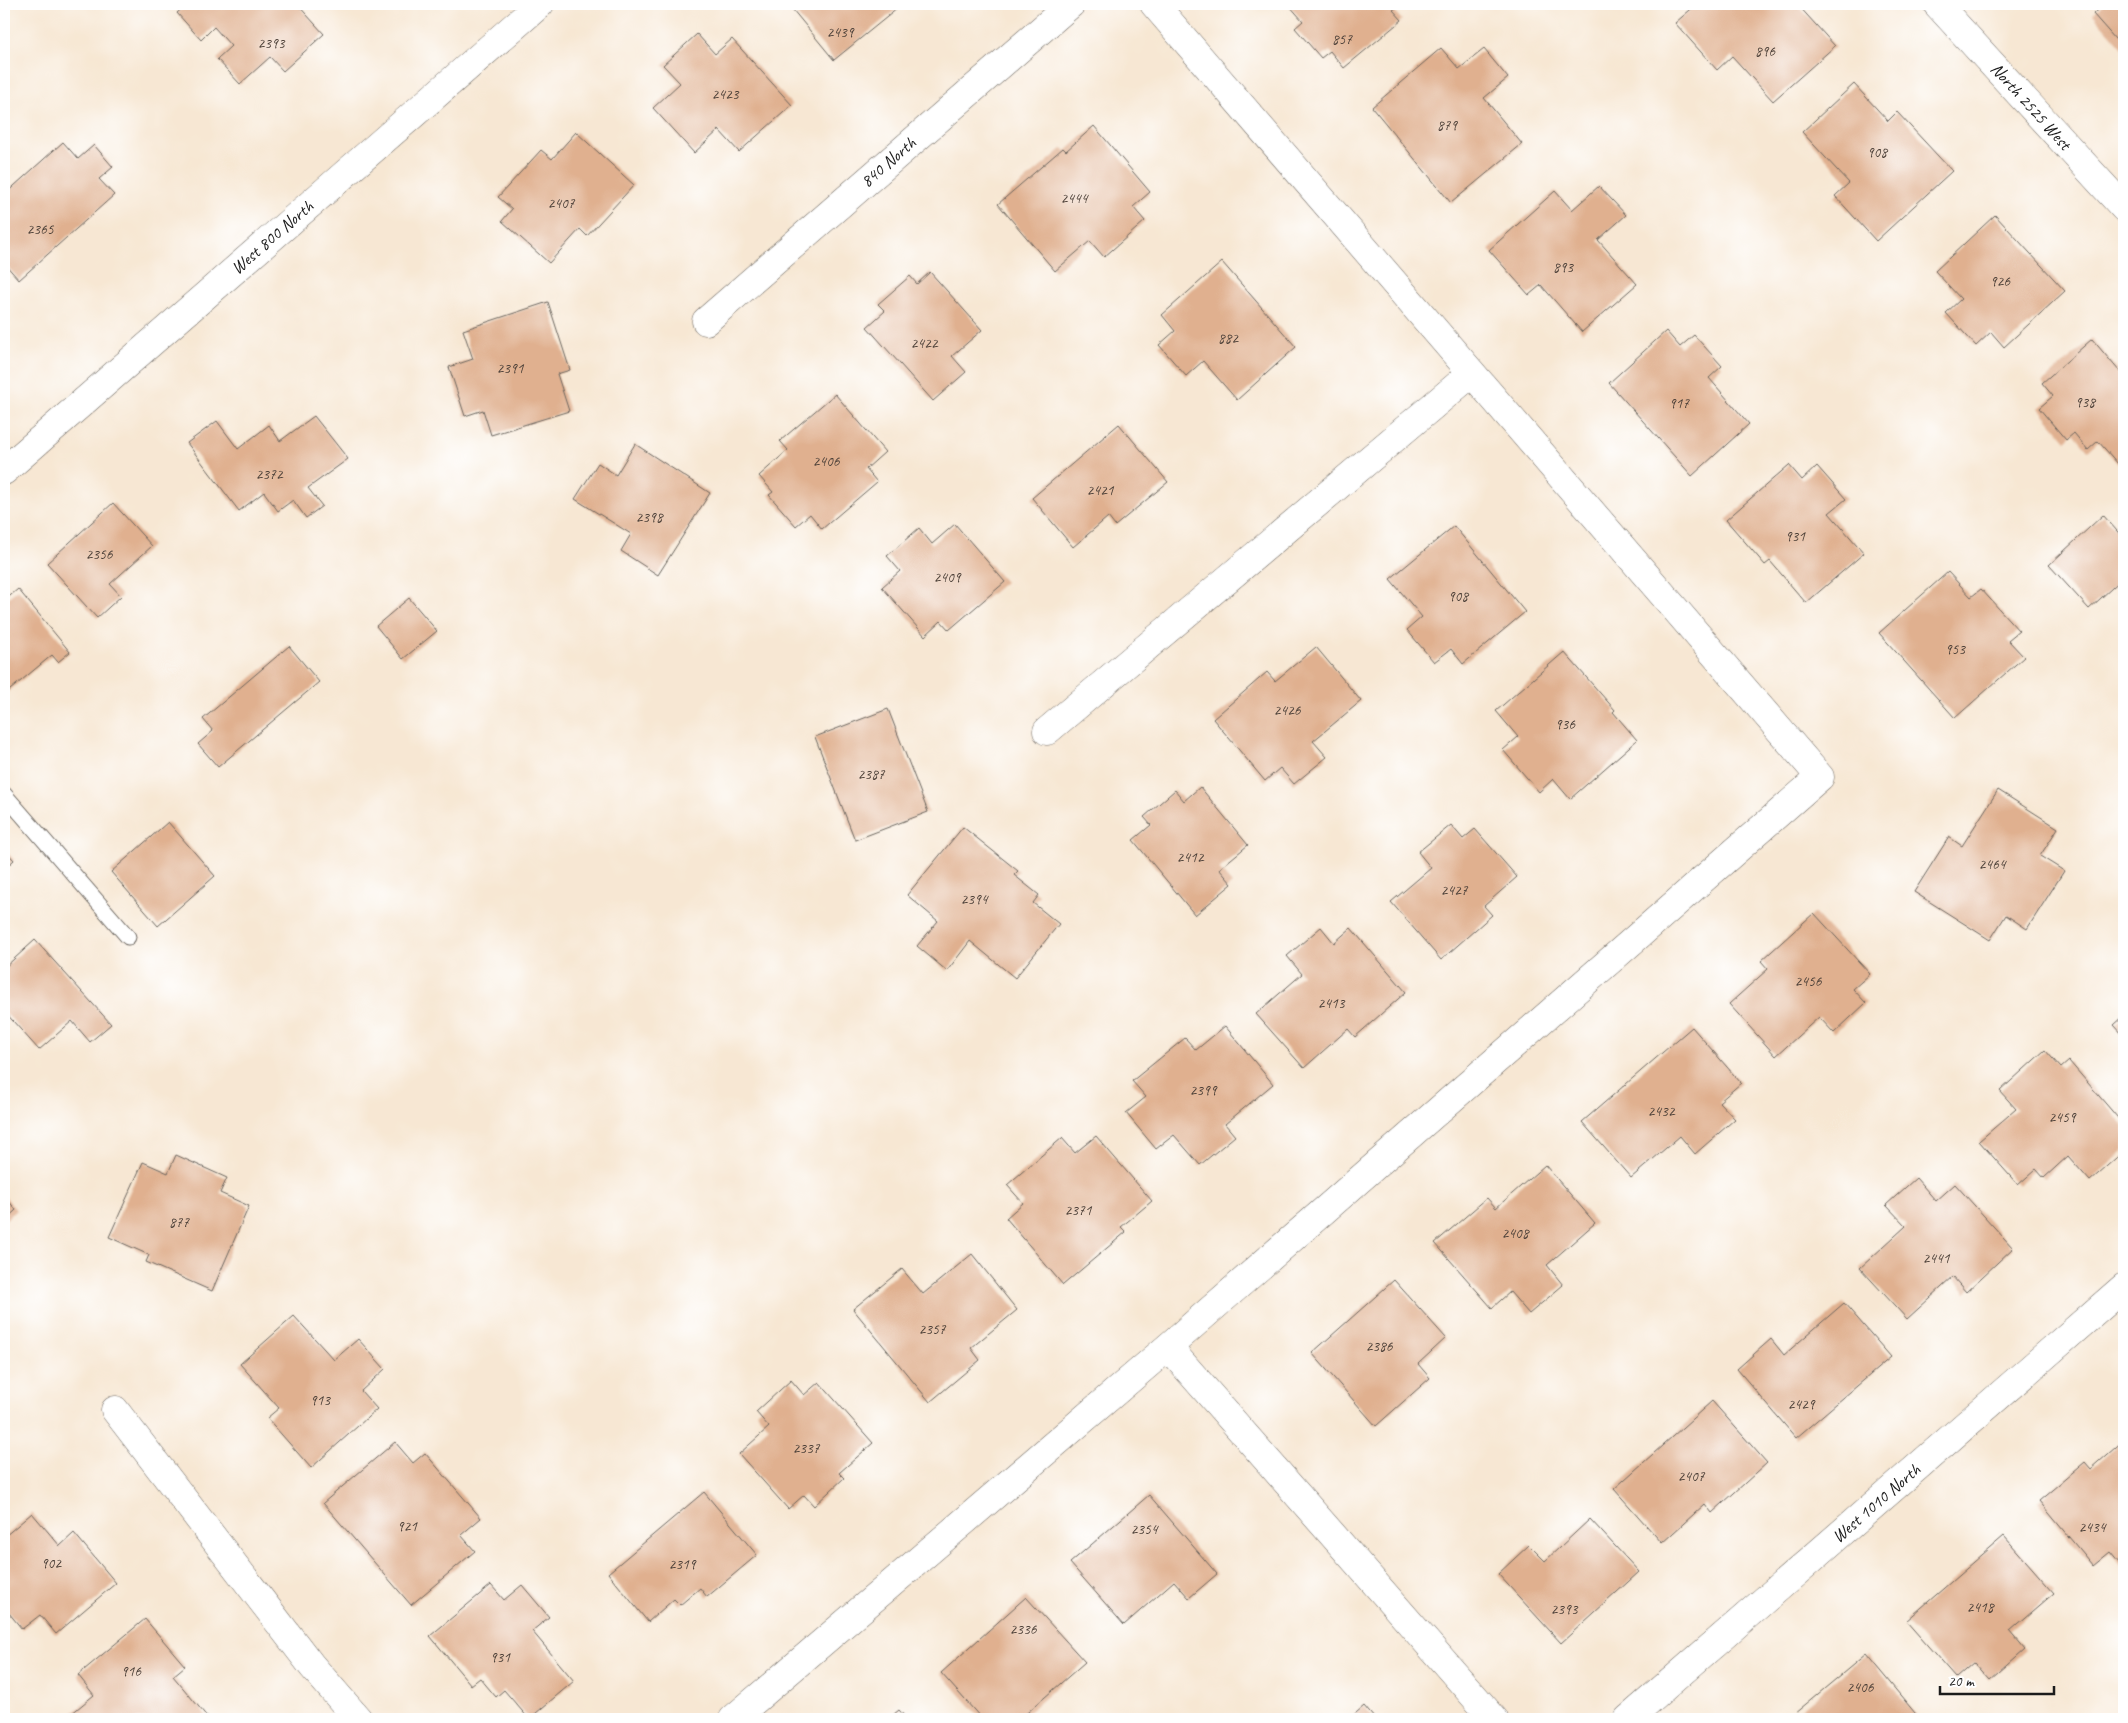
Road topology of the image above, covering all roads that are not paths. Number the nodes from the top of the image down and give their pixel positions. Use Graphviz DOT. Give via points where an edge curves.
graph roads {
  1 [pos="540,4"];
  2 [pos="1071,4"];
  3 [pos="1154,4"];
  4 [pos="1937,4"];
  5 [pos="2124,208"];
  6 [pos="706,321"];
  7 [pos="1472,372"];
  8 [pos="4,471"];
  9 [pos="1047,731"];
  10 [pos="4,794"];
  11 [pos="128,937"];
  12 [pos="2124,1287"];
  13 [pos="1168,1347"];
  14 [pos="115,1410"];
  15 [pos="358,1719"];
  16 [pos="733,1719"];
  17 [pos="1494,1719"];
  18 [pos="1628,1719"];
  1 -- 8 [label="street, West 800 North"];
  2 -- 6 [label="street, 840 North"];
  3 -- 7 [label="street"];
  4 -- 5 [label="street, North 2525 West"];
  7 -- 9 [label="street"];
  7 -- 13 [label="street" via="1820,777"];
  10 -- 11 [label="lane"];
  12 -- 18 [label="street, West 1010 North"];
  13 -- 16 [label="street"];
  13 -- 17 [label="street"];
  14 -- 15 [label="street" via="312,1666"];
}
